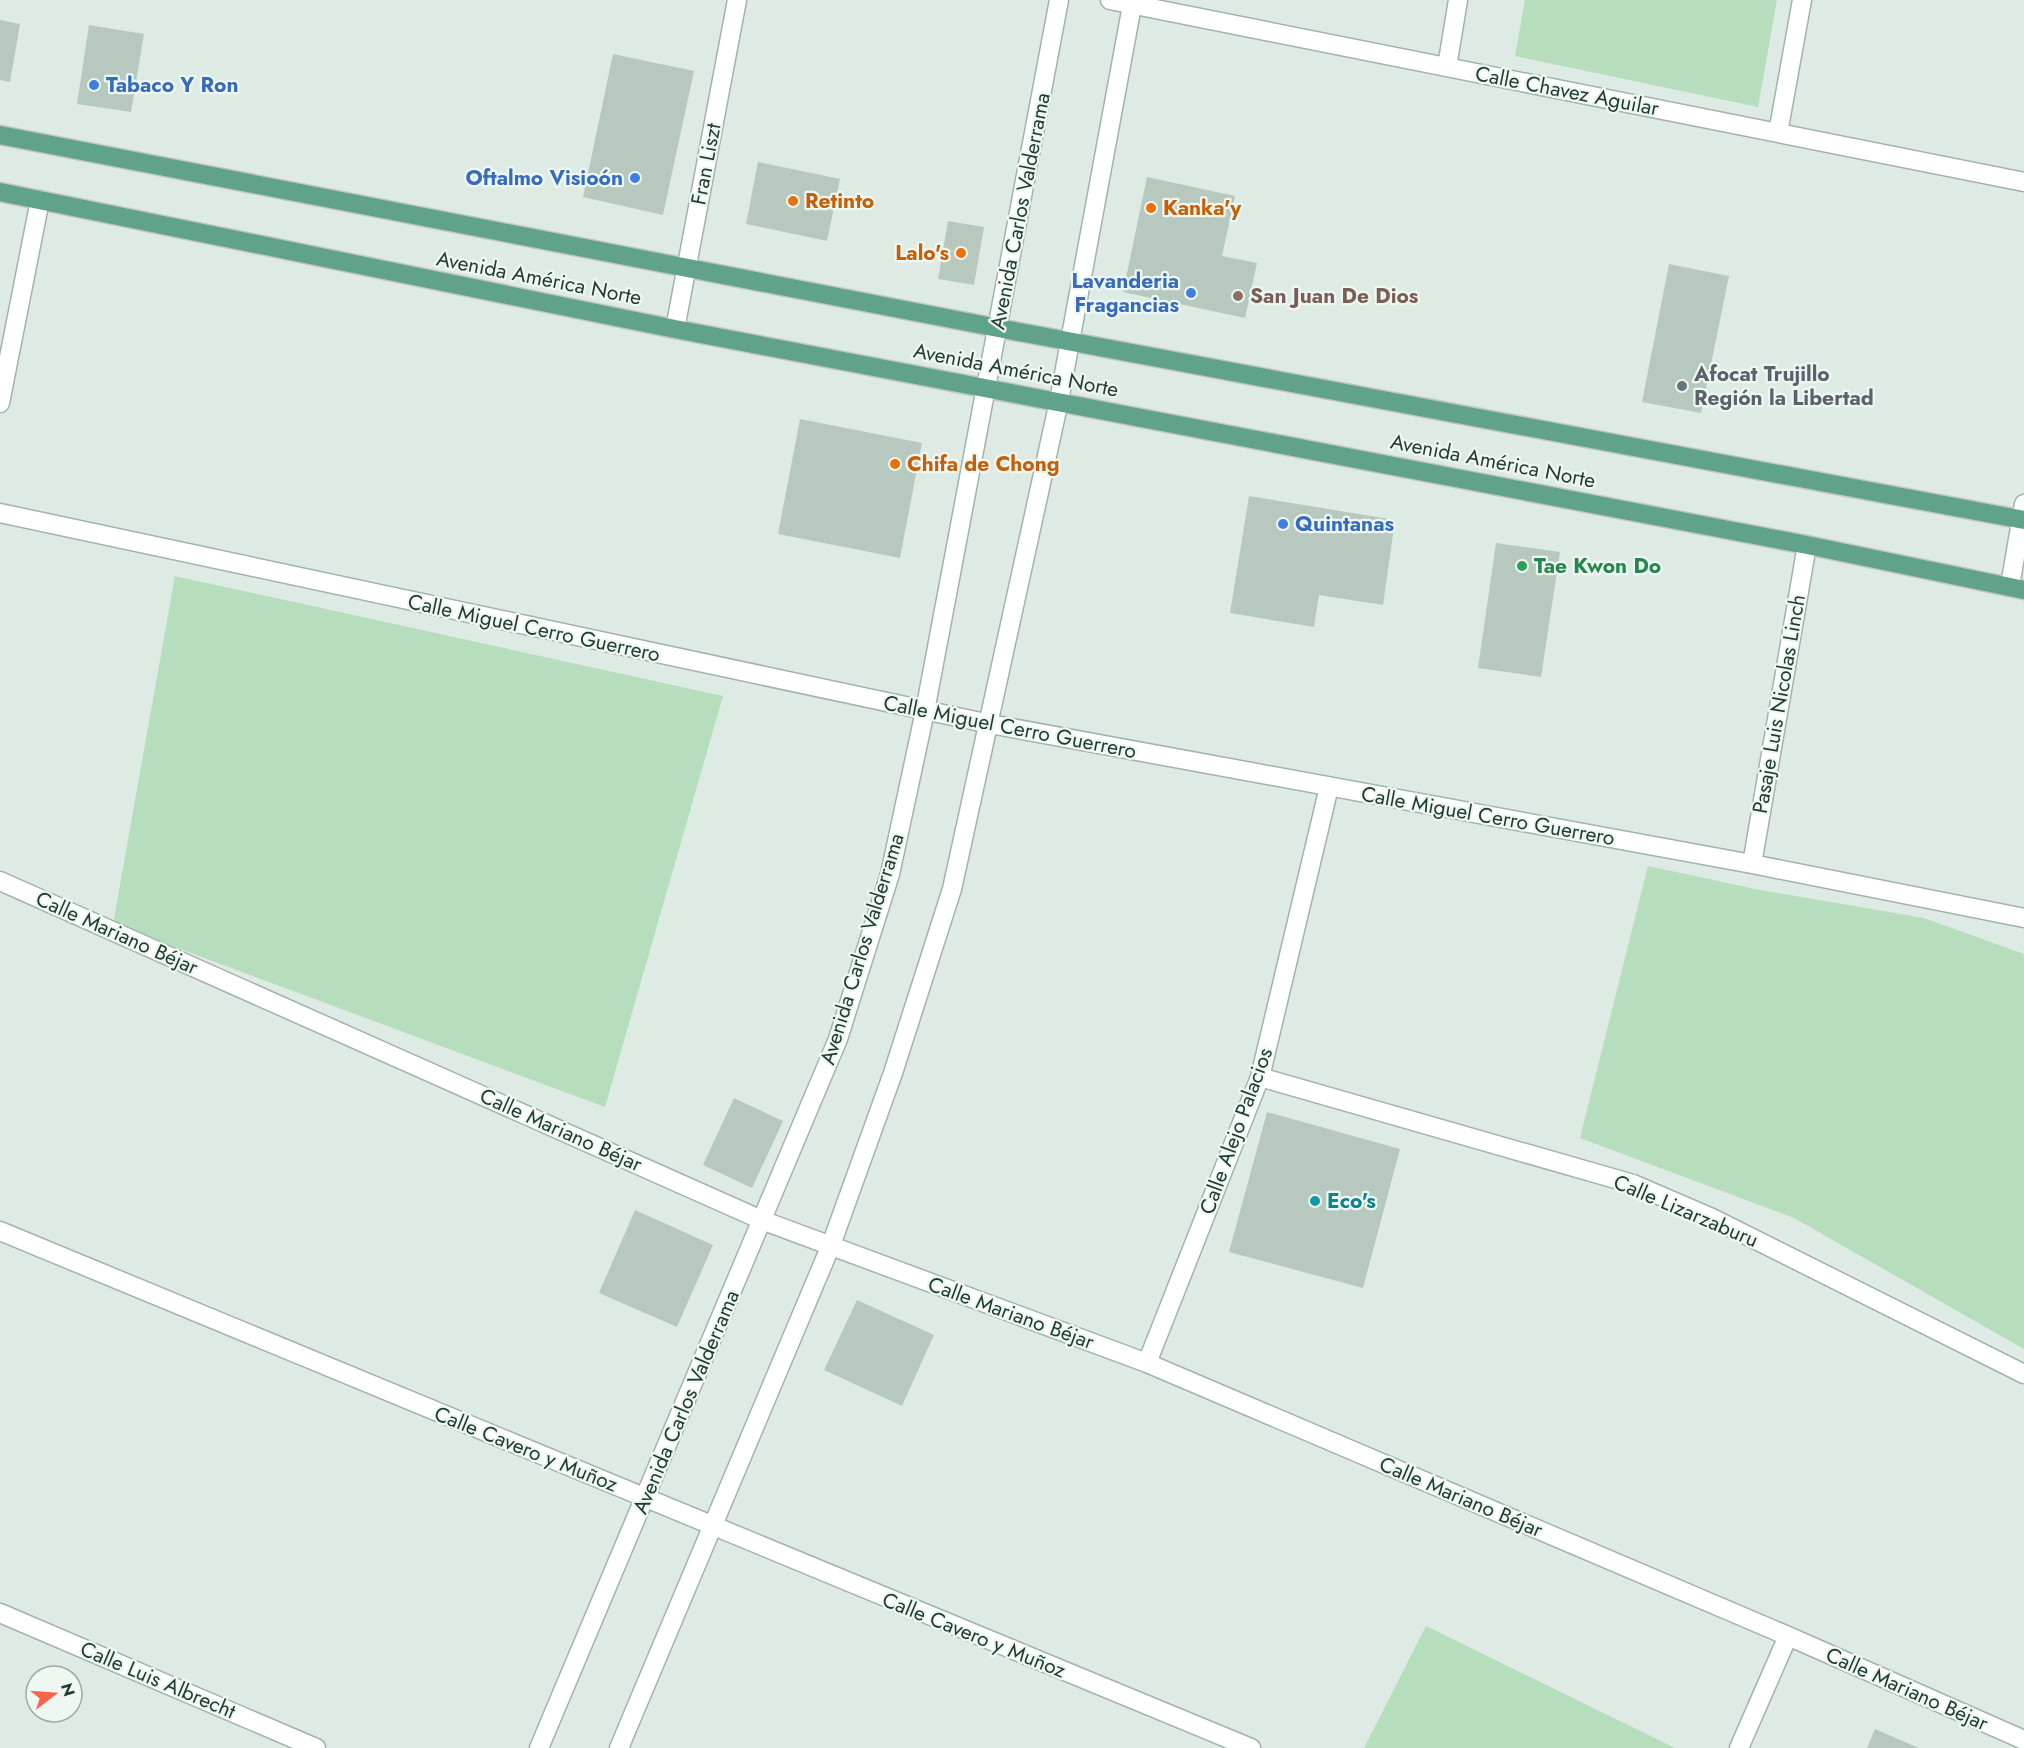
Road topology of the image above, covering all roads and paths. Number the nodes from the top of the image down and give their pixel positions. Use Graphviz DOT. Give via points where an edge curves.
graph roads {
  1 [pos="737,0"];
  2 [pos="1059,0"];
  3 [pos="1110,0"];
  4 [pos="1458,0"];
  5 [pos="1802,0"];
  6 [pos="1133,2"];
  7 [pos="1447,67"];
  8 [pos="1778,133"];
  9 [pos="0,135"];
  10 [pos="2024,182"];
  11 [pos="0,192"];
  12 [pos="40,200"];
  13 [pos="687,266"];
  14 [pos="675,328"];
  15 [pos="998,328"];
  16 [pos="1070,342"];
  17 [pos="987,387"];
  18 [pos="1059,401"];
  19 [pos="0,403"];
  20 [pos="0,513"];
  21 [pos="2023,514"];
  22 [pos="1807,544"];
  23 [pos="2017,588"];
  24 [pos="925,711"];
  25 [pos="990,724"];
  26 [pos="1329,787"];
  27 [pos="1752,864"];
  28 [pos="0,881"];
  29 [pos="2024,918"];
  30 [pos="1260,1077"];
  31 [pos="764,1221"];
  32 [pos="0,1231"];
  33 [pos="831,1245"];
  34 [pos="1148,1364"];
  35 [pos="2024,1374"];
  36 [pos="645,1498"];
  37 [pos="713,1528"];
  38 [pos="0,1613"];
  39 [pos="1788,1636"];
  40 [pos="2024,1740"];
  41 [pos="316,1748"];
  42 [pos="539,1748"];
  43 [pos="619,1748"];
  44 [pos="1251,1748"];
  45 [pos="1738,1748"];
  1 -- 13 [label="street, Fran Liszt"];
  2 -- 15 [label="street, Avenida Carlos Valderrama"];
  3 -- 6 [label="street, Calle Chavez Aguilar"];
  4 -- 7 [label="street"];
  5 -- 8 [label="street"];
  6 -- 7 [label="street, Calle Chavez Aguilar"];
  6 -- 16 [label="street"];
  7 -- 8 [label="street, Calle Chavez Aguilar"];
  8 -- 10 [label="street, Calle Chavez Aguilar"];
  9 -- 13 [label="main road, Avenida América Norte"];
  11 -- 12 [label="main road, Avenida América Norte"];
  12 -- 14 [label="main road, Avenida América Norte"];
  12 -- 19 [label="street"];
  13 -- 14 [label="street, Fran Liszt"];
  13 -- 15 [label="main road, Avenida América Norte"];
  14 -- 17 [label="main road, Avenida América Norte"];
  15 -- 16 [label="main road, Avenida América Norte"];
  15 -- 17 [label="street, Avenida Carlos Valderrama"];
  16 -- 18 [label="street"];
  16 -- 21 [label="main road, Avenida América Norte"];
  17 -- 18 [label="main road, Avenida América Norte"];
  17 -- 24 [label="street, Avenida Carlos Valderrama"];
  18 -- 22 [label="main road, Avenida América Norte"];
  18 -- 25 [label="street"];
  20 -- 24 [label="street, Calle Miguel Cerro Guerrero"];
  21 -- 23 [label="street"];
  22 -- 23 [label="main road, Avenida América Norte"];
  22 -- 27 [label="street, Pasaje Luis Nicolas Linch"];
  24 -- 25 [label="street, Calle Miguel Cerro Guerrero"];
  24 -- 31 [label="street, Avenida Carlos Valderrama" via="890,873 838,1039"];
  25 -- 26 [label="street, Calle Miguel Cerro Guerrero"];
  25 -- 33 [label="street" via="951,889 894,1073"];
  26 -- 27 [label="street, Calle Miguel Cerro Guerrero"];
  26 -- 30 [label="street, Calle Alejo Palacios"];
  27 -- 29 [label="street, Calle Miguel Cerro Guerrero"];
  28 -- 31 [label="street, Calle Mariano Béjar"];
  30 -- 34 [label="street, Calle Alejo Palacios"];
  30 -- 35 [label="street, Calle Lizarzaburu" via="1633,1184 1712,1218"];
  31 -- 33 [label="street, Calle Mariano Béjar"];
  31 -- 36 [label="street, Avenida Carlos Valderrama"];
  32 -- 36 [label="street, Calle Cavero y Muñoz"];
  33 -- 34 [label="street, Calle Mariano Béjar"];
  33 -- 37 [label="street"];
  34 -- 39 [label="street, Calle Mariano Béjar"];
  36 -- 37 [label="street, Calle Cavero y Muñoz"];
  36 -- 42 [label="street, Avenida Carlos Valderrama"];
  37 -- 43 [label="street"];
  37 -- 44 [label="street, Calle Cavero y Muñoz"];
  38 -- 41 [label="street, Calle Luis Albrecht"];
  39 -- 40 [label="street, Calle Mariano Béjar"];
  39 -- 45 [label="street"];
}
